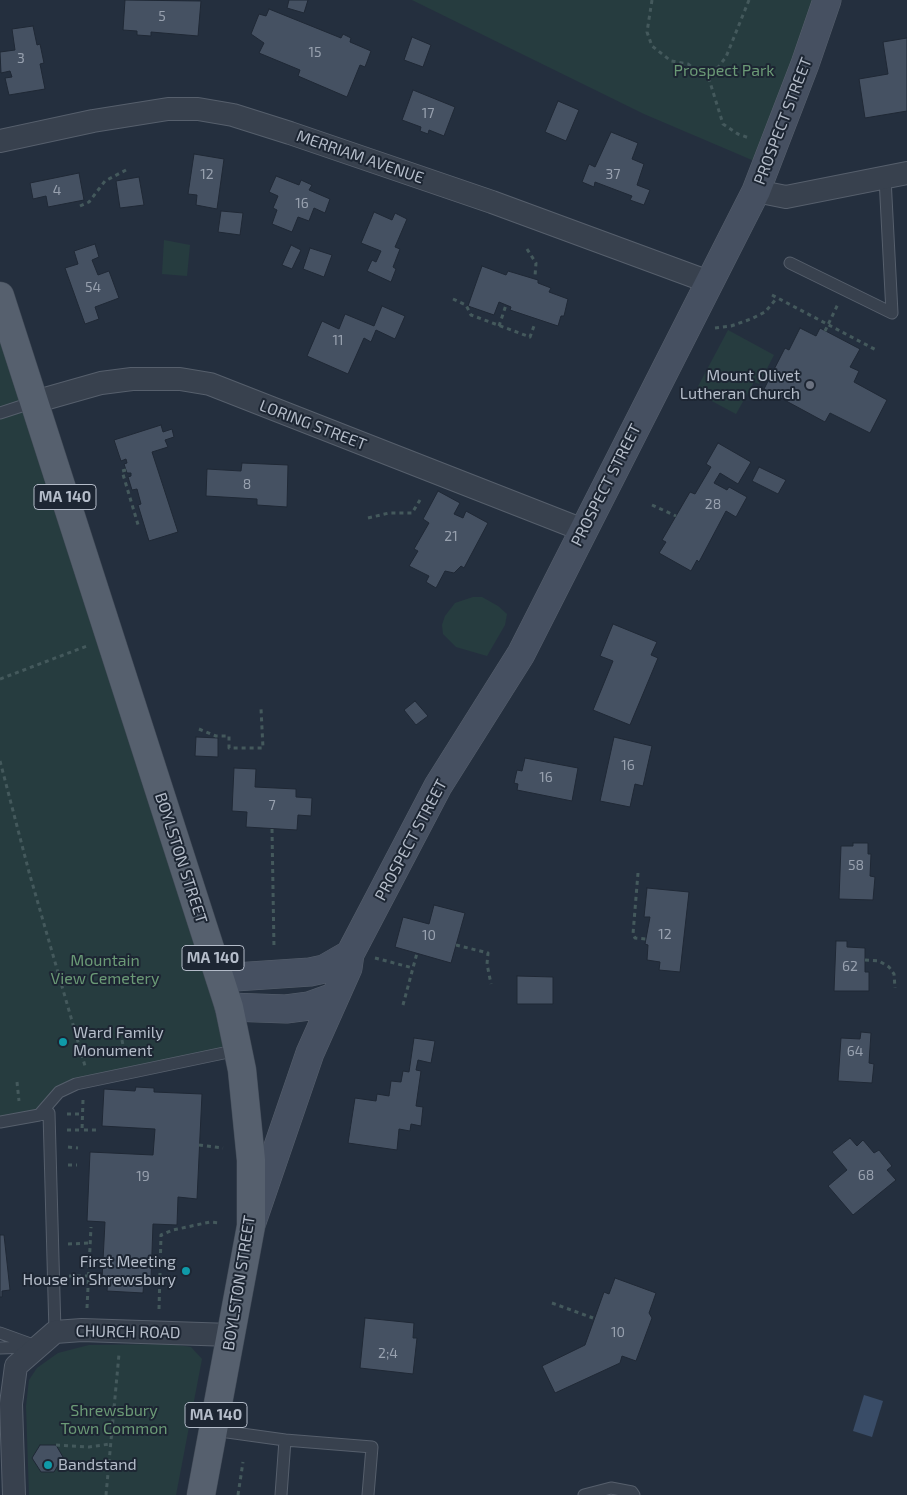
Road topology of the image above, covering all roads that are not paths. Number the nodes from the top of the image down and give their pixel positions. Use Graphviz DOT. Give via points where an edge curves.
graph roads {
  1 [pos="827,0"];
  2 [pos="0,141"];
  3 [pos="907,173"];
  4 [pos="885,178"];
  5 [pos="756,191"];
  6 [pos="790,263"];
  7 [pos="709,282"];
  8 [pos="0,296"];
  9 [pos="34,402"];
  10 [pos="0,413"];
  11 [pos="584,530"];
  12 [pos="360,955"];
  13 [pos="220,978"];
  14 [pos="334,997"];
  15 [pos="229,1008"];
  16 [pos="238,1050"];
  17 [pos="39,1116"];
  18 [pos="0,1122"];
  19 [pos="251,1226"];
  20 [pos="55,1332"];
  21 [pos="0,1333"];
  22 [pos="231,1335"];
  23 [pos="36,1346"];
  24 [pos="0,1348"];
  25 [pos="213,1430"];
  26 [pos="285,1440"];
  27 [pos="7,1455"];
  28 [pos="14,1495"];
  29 [pos="201,1495"];
  30 [pos="281,1495"];
  31 [pos="368,1495"];
  32 [pos="584,1495"];
  33 [pos="634,1495"];
  1 -- 5 [label="street, PROSPECT STREET"];
  2 -- 7 [label="street, MERRIAM AVENUE" via="93,121 168,110 198,110 233,116 492,202"];
  3 -- 4 [label="street"];
  4 -- 5 [label="street" via="786,198"];
  4 -- 6 [label="lane" via="892,313"];
  5 -- 7 [label="street, PROSPECT STREET"];
  7 -- 11 [label="street, PROSPECT STREET"];
  8 -- 9 [label="main road, BOYLSTON STREET / MA 140"];
  9 -- 10 [label="lane"];
  9 -- 11 [label="street, LORING STREET" via="101,383 132,379 180,379 210,384"];
  9 -- 13 [label="main road, BOYLSTON STREET / MA 140"];
  11 -- 12 [label="street, PROSPECT STREET" via="521,654 438,786"];
  12 -- 13 [label="street" via="310,972"];
  12 -- 14 [label="street, PROSPECT STREET" via="348,968"];
  13 -- 15 [label="main road, BOYLSTON STREET / MA 140"];
  14 -- 15 [label="street" via="309,1006 286,1009"];
  14 -- 19 [label="street, PROSPECT STREET" via="310,1053"];
  15 -- 16 [label="main road, BOYLSTON STREET / MA 140"];
  16 -- 17 [label="lane" via="89,1081 59,1092"];
  16 -- 19 [label="main road, BOYLSTON STREET / MA 140" via="251,1160"];
  17 -- 18 [label="lane"];
  17 -- 20 [label="lane" via="49,1113"];
  19 -- 22 [label="main road, BOYLSTON STREET / MA 140"];
  20 -- 22 [label="street, CHURCH ROAD"];
  20 -- 23 [label="street, CHURCH ROAD"];
  21 -- 23 [label="lane"];
  22 -- 25 [label="main road, BOYLSTON STREET / MA 140"];
  23 -- 24 [label="lane"];
  23 -- 27 [label="street, CHURCH ROAD" via="16,1366"];
  25 -- 26 [label="lane"];
  25 -- 29 [label="main road, BOYLSTON STREET / MA 140"];
  26 -- 30 [label="lane"];
  26 -- 31 [label="lane" via="372,1447"];
  27 -- 28 [label="street, CHURCH ROAD"];
  32 -- 33 [label="lane" via="611,1488"];
}
